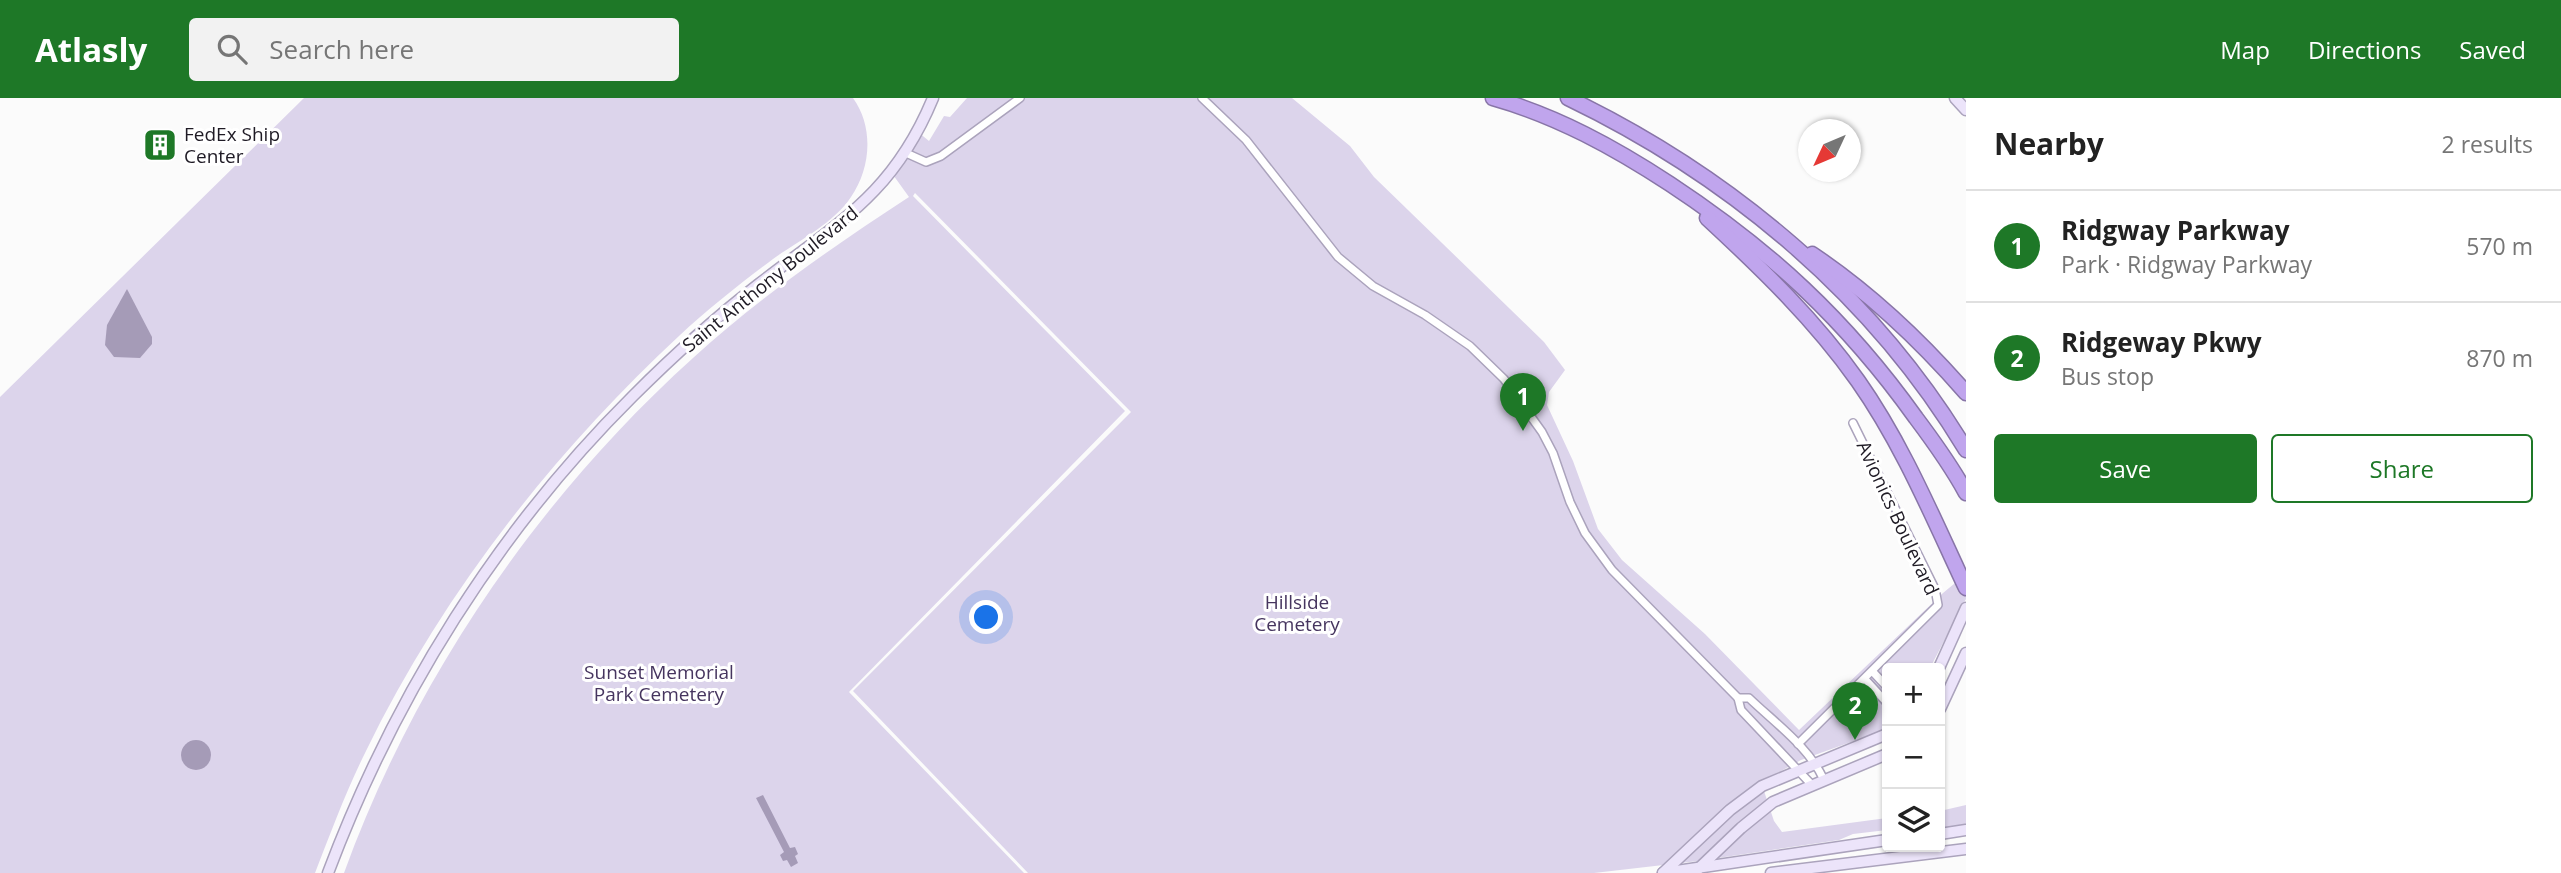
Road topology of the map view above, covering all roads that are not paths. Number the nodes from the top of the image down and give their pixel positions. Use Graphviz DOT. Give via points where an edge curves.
graph roads {
  1 [pos="933,98"];
  2 [pos="1020,98"];
  3 [pos="1202,98"];
  4 [pos="1568,98"];
  5 [pos="1955,98"];
  6 [pos="1497,99"];
  7 [pos="1966,110"];
  8 [pos="906,153"];
  9 [pos="1663,180"];
  10 [pos="1779,232"];
  11 [pos="1966,393"];
  12 [pos="1853,423"];
  13 [pos="1966,450"];
  14 [pos="1966,493"];
  15 [pos="1966,589"];
  16 [pos="1966,608"];
  17 [pos="1965,657"];
  18 [pos="1941,663"];
  19 [pos="1872,672"];
  20 [pos="1865,679"];
  21 [pos="1882,682"];
  22 [pos="1738,698"];
  23 [pos="1882,698"];
  24 [pos="1945,699"];
  25 [pos="1882,736"];
  26 [pos="1798,744"];
  27 [pos="1882,756"];
  28 [pos="1816,763"];
  29 [pos="1797,769"];
  30 [pos="1824,780"];
  31 [pos="1811,784"];
  32 [pos="1966,830"];
  33 [pos="1945,833"];
  34 [pos="1882,841"];
  35 [pos="1966,849"];
  36 [pos="1697,870"];
  37 [pos="328,873"];
  38 [pos="1663,873"];
  39 [pos="1771,873"];
  1 -- 8 [label="main road, Saint Anthony Boulevard"];
  2 -- 8 [label="street" via="941,156 926,162"];
  3 -- 22 [label="street" via="1246,140 1338,257 1373,286 1470,346 1504,379 1542,432 1599,555"];
  4 -- 10 [label="highway" via="1698,170"];
  5 -- 7 [label="main road"];
  6 -- 9 [label="highway" via="1590,136"];
  8 -- 37 [label="main road, Saint Anthony Boulevard" via="863,204 718,317 633,396 567,467 483,576 420,676 365,781"];
  9 -- 14 [label="highway" via="1748,238 1829,310 1890,381"];
  9 -- 15 [label="highway" via="1801,310 1858,382 1904,456"];
  10 -- 11 [label="highway" via="1841,273 1890,314"];
  10 -- 13 [label="highway" via="1873,324"];
  12 -- 19 [label="street, Avionics Boulevard" via="1935,589 1938,605"];
  16 -- 18 [label="main road"];
  17 -- 24 [label="main road"];
  19 -- 20 [label="street, Avionics Boulevard"];
  19 -- 21 [label="street"];
  20 -- 23 [label="street"];
  20 -- 26 [label="street, Avionics Boulevard"];
  22 -- 26 [label="street" via="1749,698"];
  22 -- 29 [label="street" via="1741,710"];
  25 -- 28 [label="main road"];
  26 -- 28 [label="street"];
  27 -- 30 [label="main road"];
  28 -- 29 [label="main road"];
  28 -- 30 [label="street"];
  29 -- 31 [label="street"];
  29 -- 38 [label="main road" via="1745,798"];
  30 -- 31 [label="main road"];
  31 -- 36 [label="main road" via="1759,812"];
  32 -- 33 [label="main road"];
  34 -- 36 [label="main road"];
  35 -- 39 [label="main road"];
  36 -- 38 [label="main road"];
}
